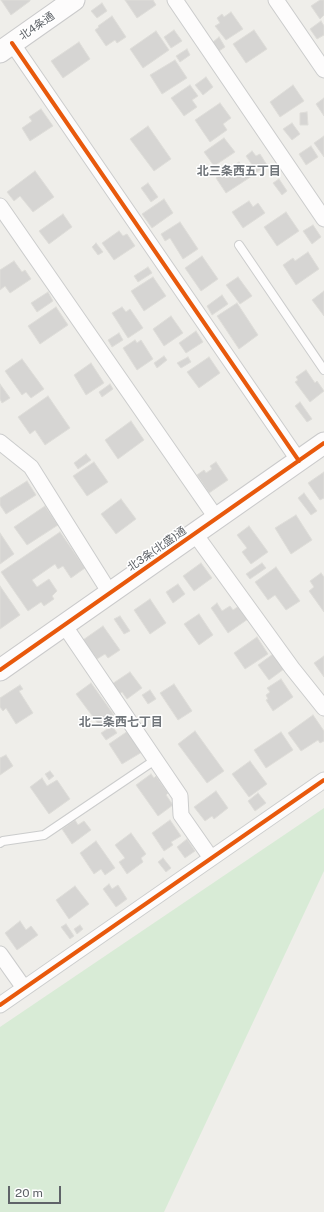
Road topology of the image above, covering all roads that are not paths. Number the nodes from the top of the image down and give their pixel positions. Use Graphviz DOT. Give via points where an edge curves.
graph roads {
  1 [pos="74,0"];
  2 [pos="175,0"];
  3 [pos="276,0"];
  4 [pos="6,48"];
  5 [pos="324,70"];
  6 [pos="0,206"];
  7 [pos="324,219"];
  8 [pos="238,245"];
  9 [pos="324,370"];
  10 [pos="0,442"];
  11 [pos="324,443"];
  12 [pos="299,461"];
  13 [pos="217,519"];
  14 [pos="195,534"];
  15 [pos="110,593"];
  16 [pos="64,625"];
  17 [pos="0,670"];
  18 [pos="324,708"];
  19 [pos="155,760"];
  20 [pos="324,780"];
  21 [pos="0,843"];
  22 [pos="211,858"];
  23 [pos="0,954"];
  24 [pos="24,988"];
  25 [pos="0,1005"];
  1 -- 4 [label="street, 北4条通"];
  2 -- 7 [label="street"];
  3 -- 5 [label="street"];
  4 -- 12 [label="street"];
  6 -- 13 [label="street"];
  8 -- 9 [label="lane"];
  10 -- 15 [label="street" via="31,466"];
  11 -- 12 [label="street, 北3条(北盛)通"];
  12 -- 13 [label="street, 北3条(北盛)通"];
  13 -- 14 [label="street, 北3条(北盛)通"];
  14 -- 15 [label="street, 北3条(北盛)通"];
  14 -- 18 [label="street"];
  15 -- 16 [label="street, 北3条(北盛)通"];
  16 -- 17 [label="street, 北3条(北盛)通"];
  16 -- 19 [label="street"];
  19 -- 21 [label="lane" via="44,835"];
  19 -- 22 [label="street" via="180,796 181,815"];
  20 -- 22 [label="street"];
  22 -- 24 [label="street"];
  23 -- 24 [label="street"];
  24 -- 25 [label="street"];
}
